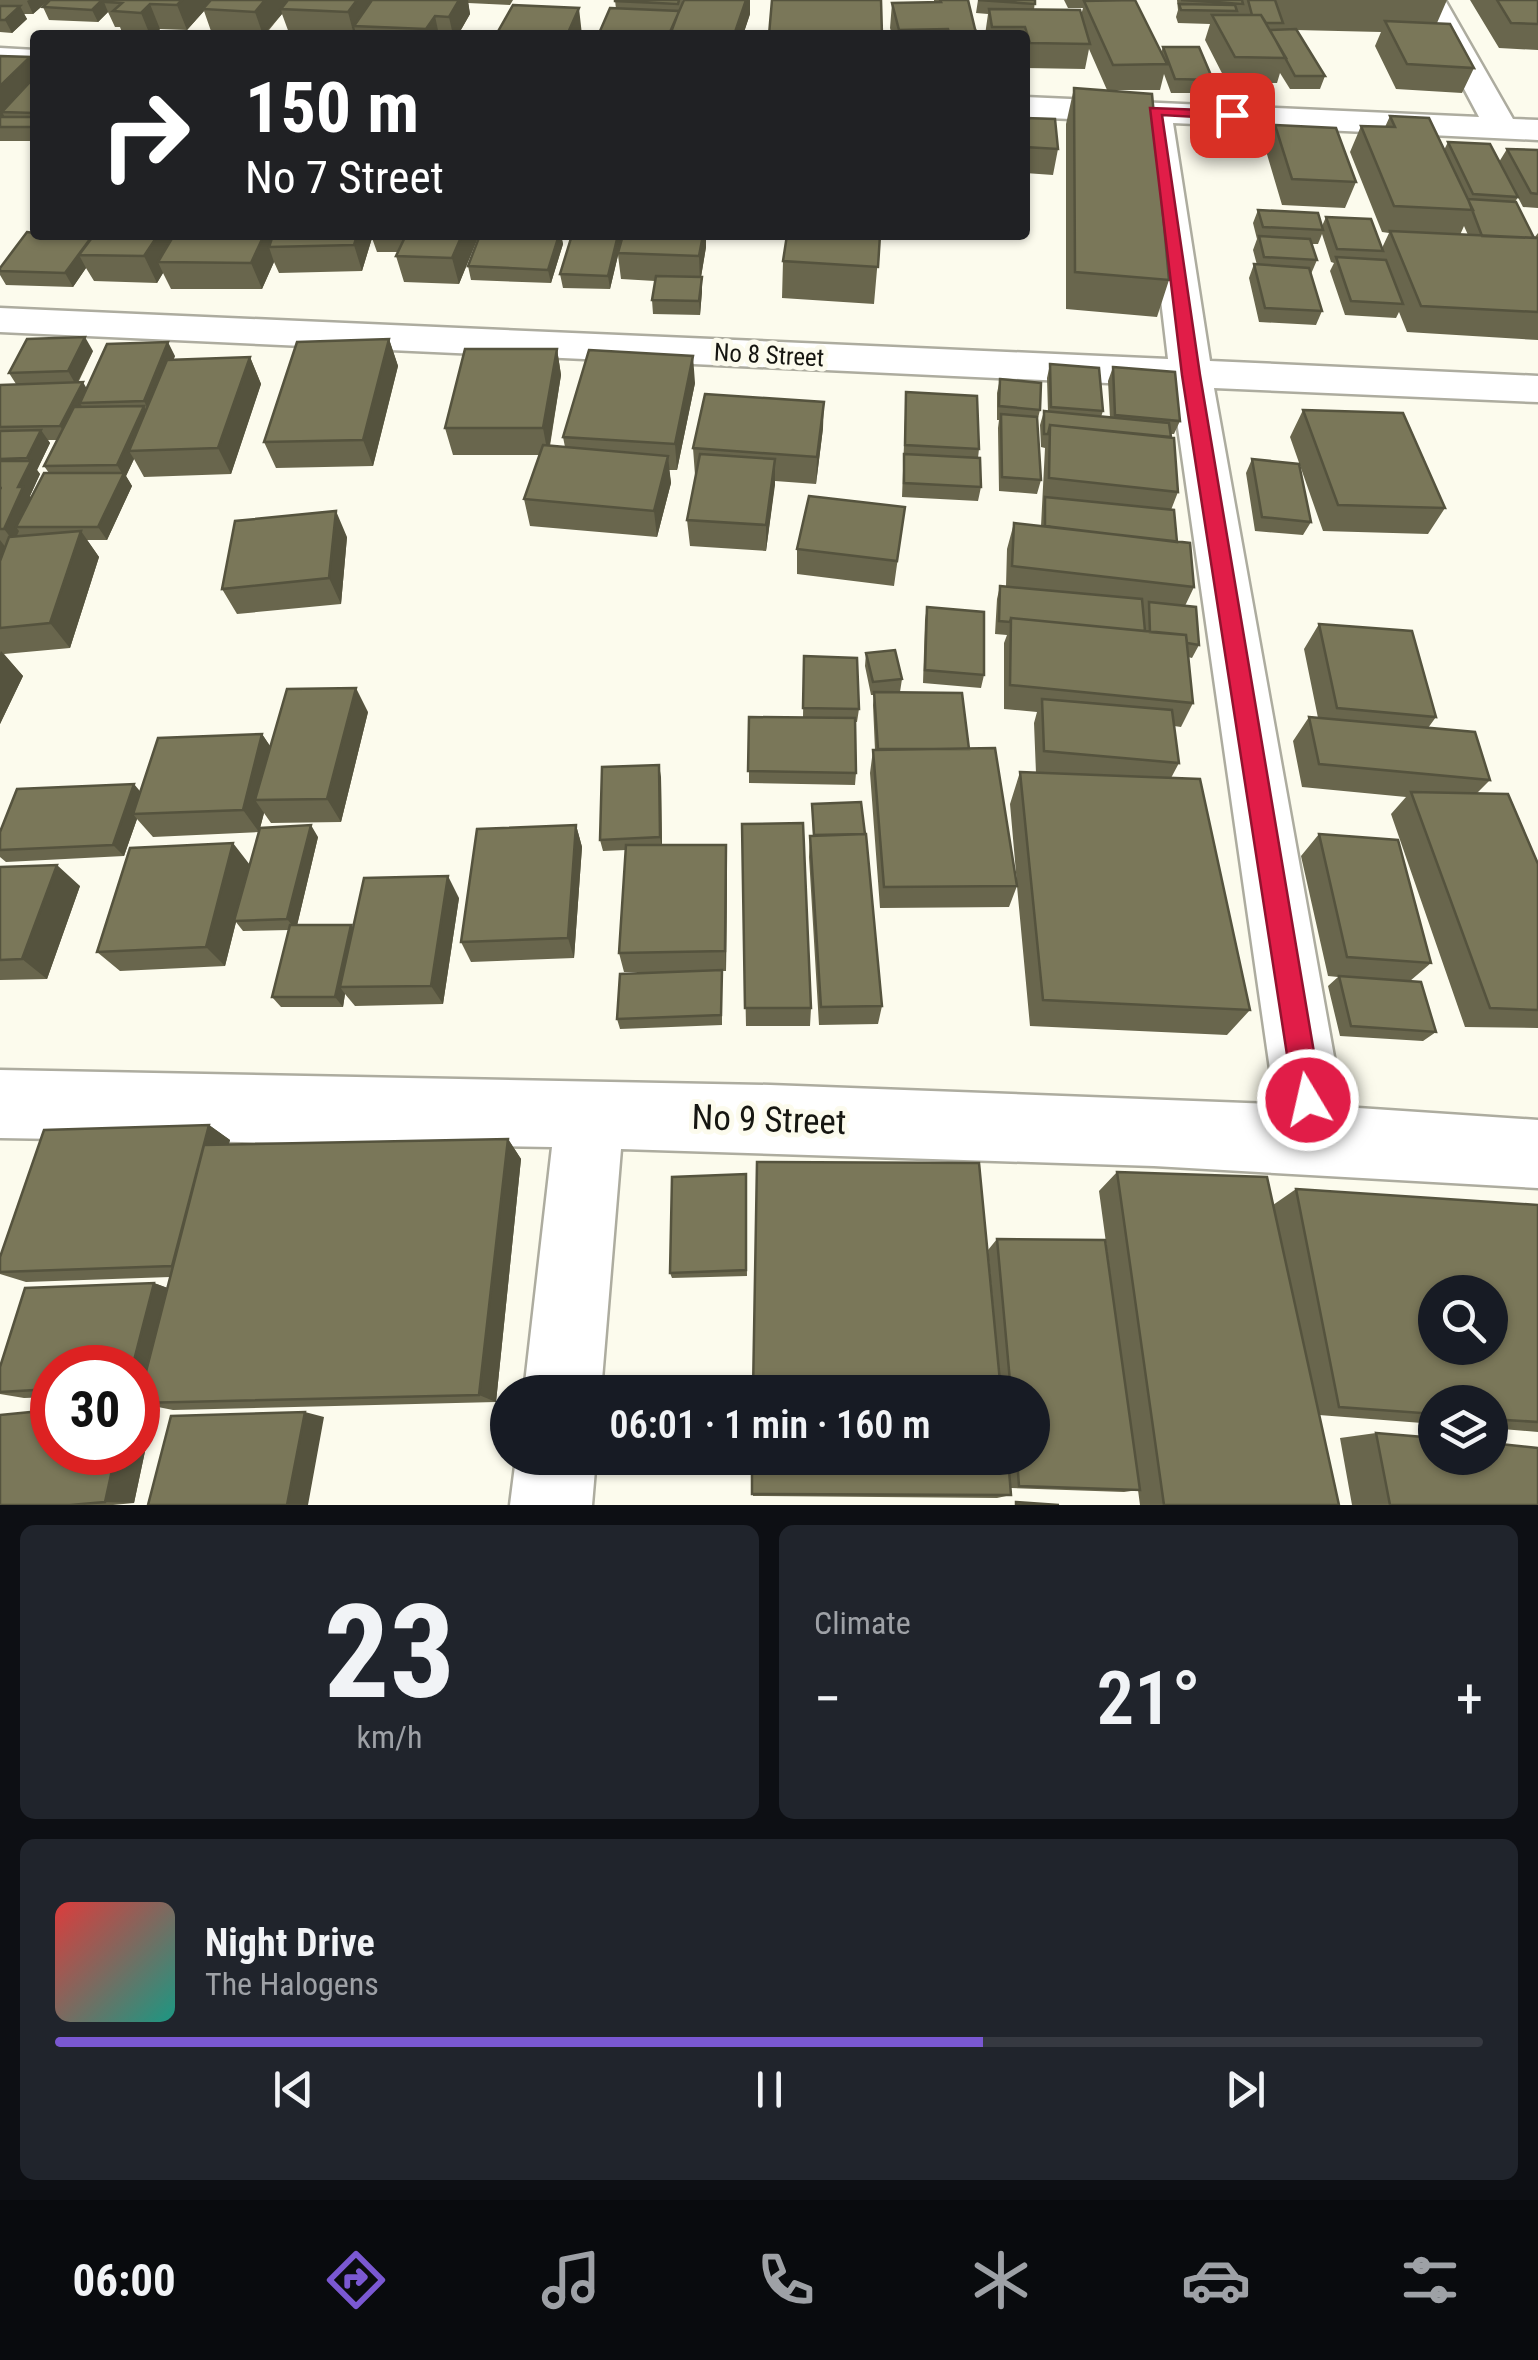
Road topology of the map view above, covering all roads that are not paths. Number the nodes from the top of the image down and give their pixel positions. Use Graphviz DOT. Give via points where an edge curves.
graph roads {
  1 [pos="1431,0"];
  2 [pos="0,57"];
  3 [pos="30,59"];
  4 [pos="1030,106"];
  5 [pos="1155,111"];
  6 [pos="1502,129"];
  7 [pos="1538,130"];
  8 [pos="0,320"];
  9 [pos="1191,375"];
  10 [pos="1538,389"];
  11 [pos="0,1104"];
  12 [pos="590,1115"];
  13 [pos="1314,1138"];
  14 [pos="1538,1154"];
  15 [pos="564,1375"];
  16 [pos="554,1475"];
  17 [pos="551,1505"];
  1 -- 6 [label="street"];
  2 -- 3 [label="street"];
  4 -- 5 [label="street"];
  5 -- 6 [label="street"];
  5 -- 9 [label="street"];
  6 -- 7 [label="street"];
  8 -- 9 [label="street, No 8 Street"];
  9 -- 10 [label="street, No 8 Street"];
  9 -- 13 [label="street"];
  11 -- 12 [label="street, No 9 Street"];
  12 -- 13 [label="street, No 9 Street"];
  12 -- 15 [label="street"];
  13 -- 14 [label="street, No 9 Street"];
  16 -- 17 [label="street"];
}
